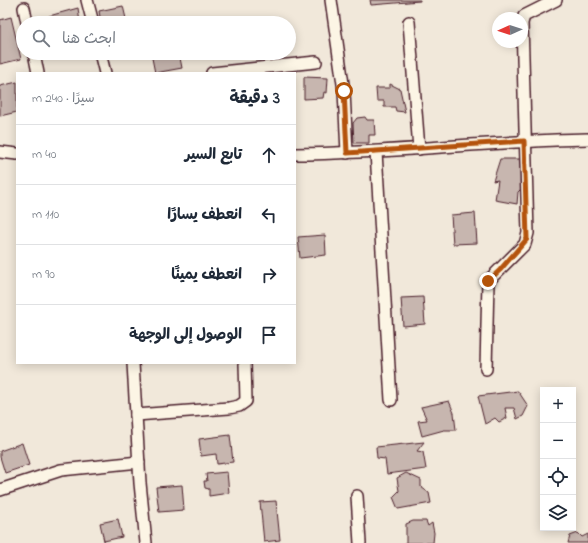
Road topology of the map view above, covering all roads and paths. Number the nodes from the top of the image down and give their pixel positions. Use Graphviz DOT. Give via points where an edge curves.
graph roads {
  1 [pos="87,0"];
  2 [pos="332,0"];
  3 [pos="556,0"];
  4 [pos="24,8"];
  5 [pos="26,16"];
  6 [pos="91,16"];
  7 [pos="409,22"];
  8 [pos="35,60"];
  9 [pos="102,60"];
  10 [pos="316,62"];
  11 [pos="38,72"];
  12 [pos="105,72"];
  13 [pos="221,72"];
  14 [pos="588,139"];
  15 [pos="524,141"];
  16 [pos="419,149"];
  17 [pos="0,152"];
  18 [pos="376,152"];
  19 [pos="347,153"];
  20 [pos="16,154"];
  21 [pos="296,154"];
  22 [pos="133,364"];
  23 [pos="245,364"];
  24 [pos="486,369"];
  25 [pos="391,400"];
  26 [pos="136,414"];
  27 [pos="139,462"];
  28 [pos="0,490"];
  29 [pos="357,496"];
  30 [pos="146,543"];
  31 [pos="360,543"];
  1 -- 6 [label="street"];
  2 -- 19 [label="street" via="344,91"];
  3 -- 15 [label="street" via="524,16 522,23"];
  4 -- 5 [label="street"];
  7 -- 16 [label="street"];
  8 -- 11 [label="street"];
  9 -- 12 [label="street"];
  10 -- 13 [label="street"];
  14 -- 15 [label="street"];
  15 -- 16 [label="street"];
  15 -- 24 [label="street" via="527,239 488,281"];
  16 -- 18 [label="street"];
  17 -- 20 [label="street"];
  18 -- 19 [label="street"];
  18 -- 25 [label="street"];
  19 -- 21 [label="street"];
  22 -- 26 [label="street"];
  23 -- 26 [label="street" via="246,401 239,406"];
  26 -- 27 [label="street"];
  27 -- 28 [label="street" via="61,470"];
  27 -- 30 [label="street"];
  29 -- 31 [label="street"];
}
